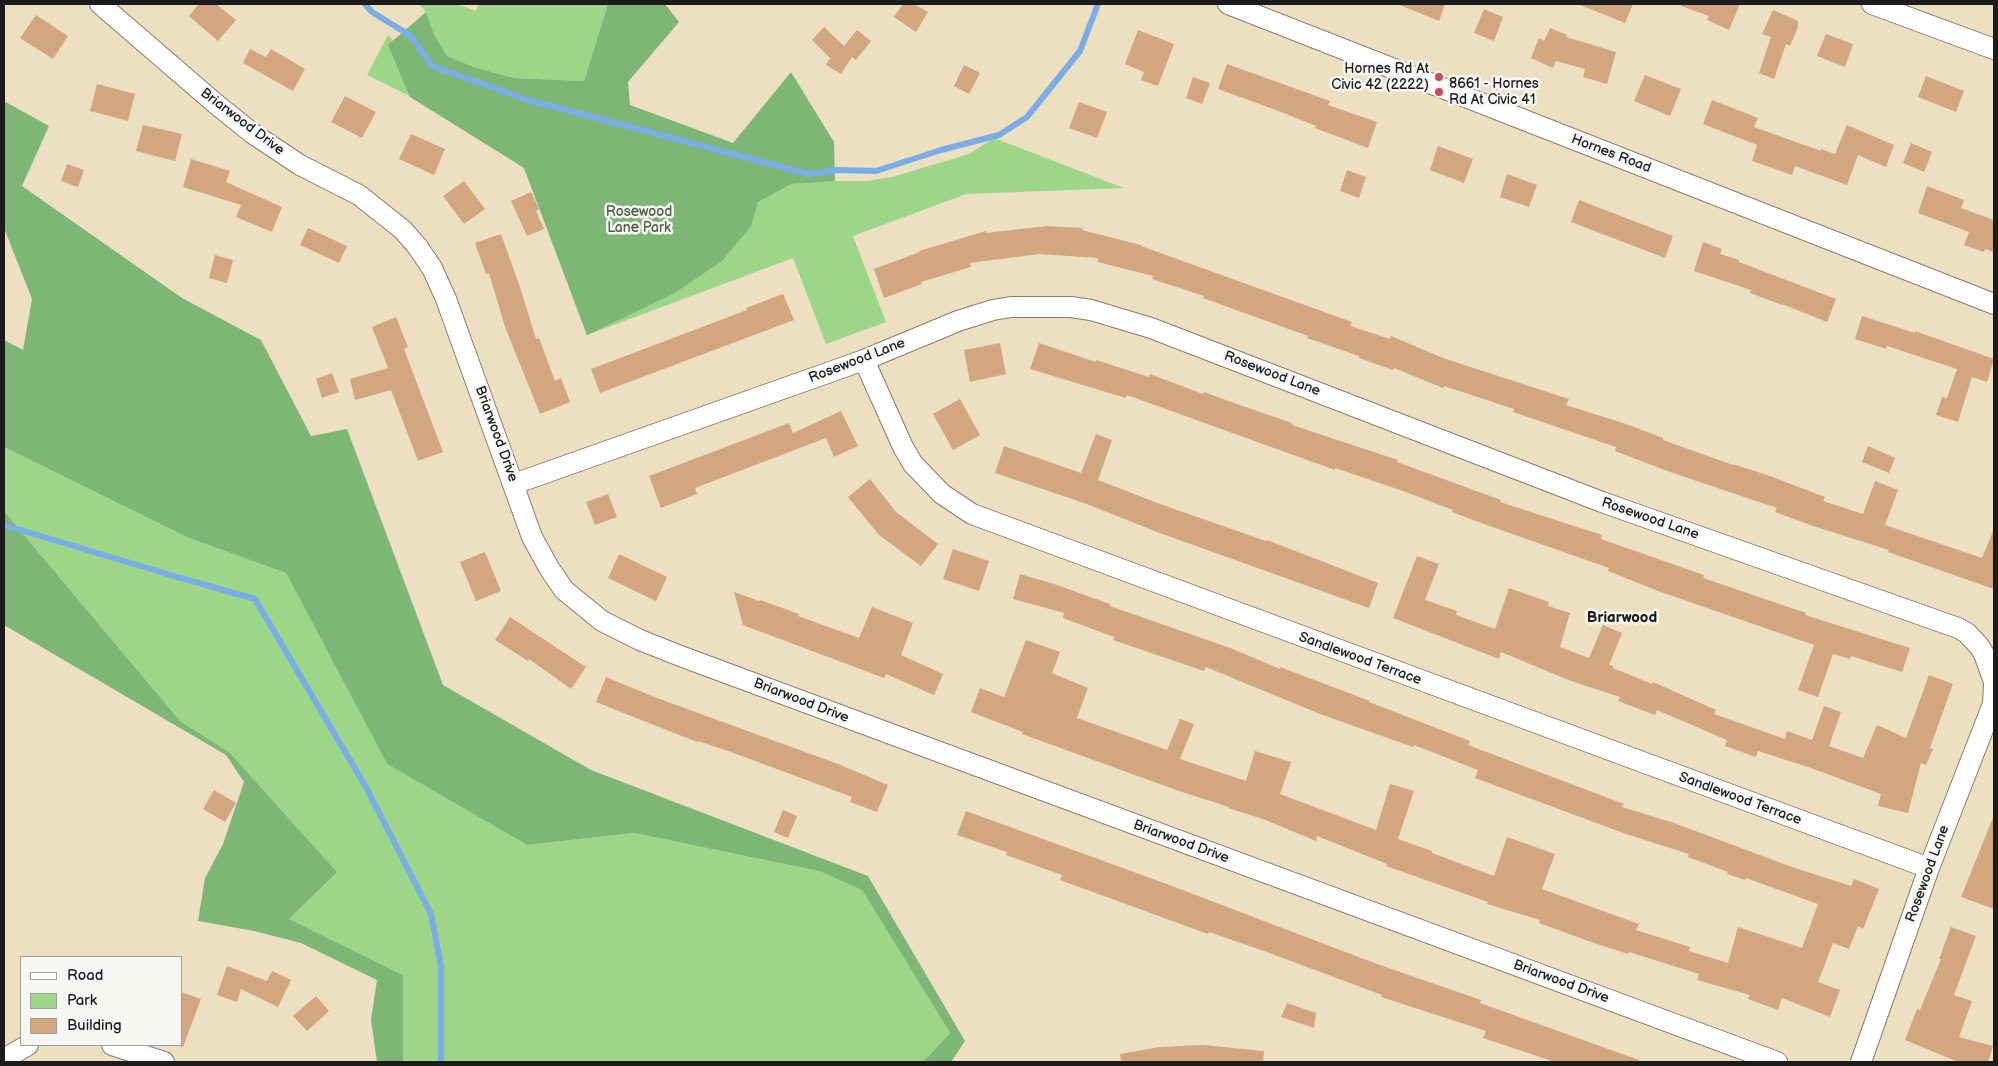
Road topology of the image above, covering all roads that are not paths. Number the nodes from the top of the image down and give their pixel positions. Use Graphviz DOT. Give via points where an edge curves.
graph roads {
  1 [pos="100,4"];
  2 [pos="1228,4"];
  3 [pos="1872,4"];
  4 [pos="1994,49"];
  5 [pos="1994,304"];
  6 [pos="864,360"];
  7 [pos="514,484"];
  8 [pos="1994,684"];
  9 [pos="1930,868"];
  10 [pos="26,1046"];
  11 [pos="115,1046"];
  12 [pos="4,1059"];
  13 [pos="164,1062"];
  14 [pos="1777,1062"];
  15 [pos="1861,1062"];
  1 -- 7 [label="street, Briarwood Drive" via="252,133 300,165 359,195 403,230 417,246 432,268 446,299"];
  2 -- 5 [label="street, Hornes Road"];
  3 -- 4 [label="street"];
  6 -- 7 [label="street, Rosewood Lane"];
  6 -- 8 [label="street, Rosewood Lane" via="958,321 1011,307 1071,307 1133,321 1602,502 1958,628 1979,646"];
  6 -- 9 [label="street, Sandlewood Terrace" via="902,447 913,464 942,494 972,514"];
  7 -- 14 [label="street, Briarwood Drive" via="532,537 564,590 602,621 628,635 930,750"];
  8 -- 9 [label="street, Rosewood Lane" via="1993,704"];
  9 -- 15 [label="street, Rosewood Lane"];
  10 -- 12 [label="street"];
  11 -- 13 [label="street"];
}
